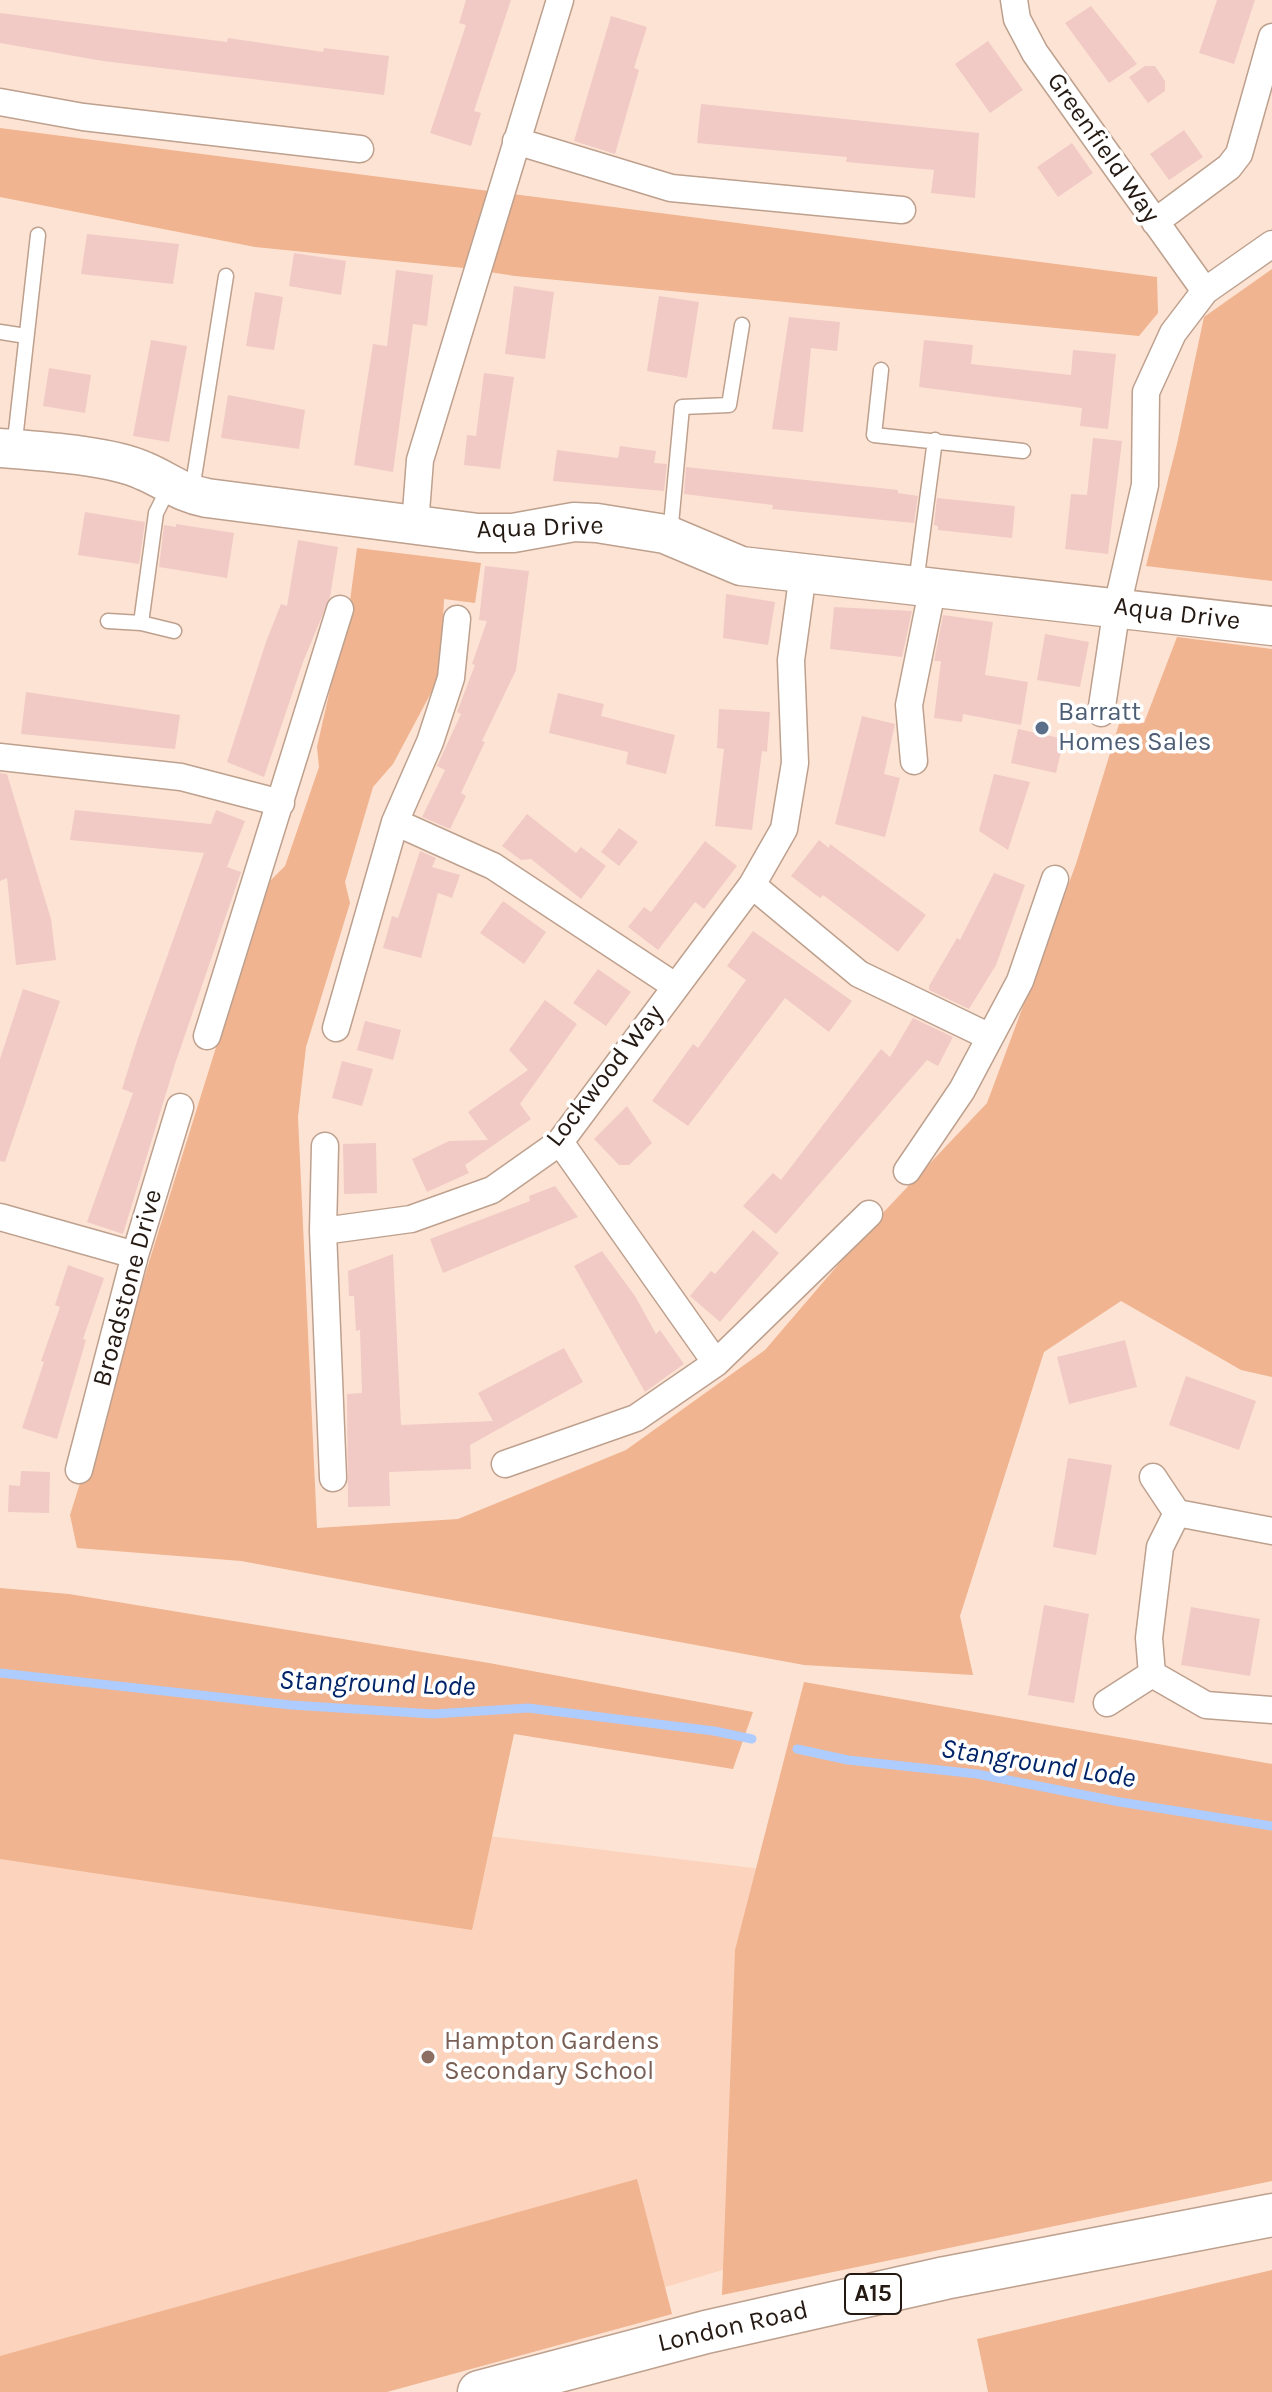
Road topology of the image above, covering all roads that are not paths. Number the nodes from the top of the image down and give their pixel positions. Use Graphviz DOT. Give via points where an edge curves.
graph roads {
  1 [pos="560,0"];
  2 [pos="1014,0"];
  3 [pos="1272,37"];
  4 [pos="0,102"];
  5 [pos="516,141"];
  6 [pos="360,149"];
  7 [pos="902,210"];
  8 [pos="1155,222"];
  9 [pos="38,235"];
  10 [pos="1272,244"];
  11 [pos="226,276"];
  12 [pos="1205,291"];
  13 [pos="742,325"];
  14 [pos="0,332"];
  15 [pos="26,336"];
  16 [pos="881,370"];
  17 [pos="935,440"];
  18 [pos="7,448"];
  19 [pos="1023,451"];
  20 [pos="181,491"];
  21 [pos="415,525"];
  22 [pos="670,536"];
  23 [pos="803,573"];
  24 [pos="924,585"];
  25 [pos="1117,607"];
  26 [pos="340,609"];
  27 [pos="457,619"];
  28 [pos="108,621"];
  29 [pos="141,623"];
  30 [pos="1272,626"];
  31 [pos="174,631"];
  32 [pos="1101,713"];
  33 [pos="0,757"];
  34 [pos="914,761"];
  35 [pos="281,803"];
  36 [pos="395,822"];
  37 [pos="1055,879"];
  38 [pos="752,885"];
  39 [pos="675,986"];
  40 [pos="336,1028"];
  41 [pos="207,1036"];
  42 [pos="990,1037"];
  43 [pos="180,1107"];
  44 [pos="560,1142"];
  45 [pos="325,1146"];
  46 [pos="907,1171"];
  47 [pos="869,1214"];
  48 [pos="0,1217"];
  49 [pos="323,1231"];
  50 [pos="135,1255"];
  51 [pos="716,1363"];
  52 [pos="505,1464"];
  53 [pos="79,1470"];
  54 [pos="1153,1477"];
  55 [pos="333,1478"];
  56 [pos="1177,1513"];
  57 [pos="1272,1531"];
  58 [pos="1152,1674"];
  59 [pos="1107,1703"];
  60 [pos="1272,1710"];
  61 [pos="1272,2215"];
  62 [pos="479,2392"];
  1 -- 5 [label="street"];
  2 -- 8 [label="street, Greenfield Way" via="1030,45"];
  3 -- 8 [label="street" via="1239,154"];
  4 -- 6 [label="street" via="83,117"];
  5 -- 7 [label="street" via="671,188"];
  5 -- 21 [label="street" via="420,460"];
  8 -- 12 [label="street, Greenfield Way"];
  9 -- 15 [label="lane"];
  10 -- 12 [label="street"];
  11 -- 20 [label="lane"];
  12 -- 25 [label="street" via="1173,333 1146,392 1145,485"];
  13 -- 22 [label="lane" via="729,405 682,407"];
  14 -- 15 [label="lane"];
  15 -- 18 [label="lane"];
  16 -- 17 [label="lane" via="874,435"];
  17 -- 19 [label="lane"];
  17 -- 24 [label="lane"];
  18 -- 20 [label="street, Aqua Drive" via="115,463"];
  20 -- 21 [label="street, Aqua Drive"];
  20 -- 29 [label="lane" via="156,513"];
  21 -- 22 [label="street, Aqua Drive" via="494,534 574,522"];
  22 -- 23 [label="street, Aqua Drive" via="741,566"];
  23 -- 24 [label="street, Aqua Drive"];
  23 -- 38 [label="street, Lockwood Way" via="791,660 795,763 784,829"];
  24 -- 25 [label="street, Aqua Drive"];
  24 -- 34 [label="street" via="909,705"];
  25 -- 30 [label="street, Aqua Drive"];
  25 -- 32 [label="street"];
  26 -- 35 [label="street"];
  27 -- 36 [label="street" via="451,678"];
  28 -- 29 [label="lane"];
  29 -- 31 [label="lane"];
  33 -- 35 [label="street" via="181,777"];
  35 -- 41 [label="street"];
  36 -- 39 [label="street" via="493,866"];
  36 -- 40 [label="street"];
  37 -- 42 [label="street" via="1020,981"];
  38 -- 39 [label="street, Lockwood Way"];
  38 -- 42 [label="street" via="859,974"];
  39 -- 44 [label="street, Lockwood Way"];
  42 -- 46 [label="street" via="962,1090"];
  43 -- 50 [label="street, Broadstone Drive"];
  44 -- 49 [label="street, Lockwood Way" via="492,1190 411,1219"];
  44 -- 51 [label="street"];
  45 -- 49 [label="street"];
  47 -- 51 [label="street"];
  48 -- 50 [label="street"];
  49 -- 55 [label="street"];
  50 -- 53 [label="street, Broadstone Drive"];
  51 -- 52 [label="street" via="636,1418"];
  54 -- 56 [label="street"];
  56 -- 57 [label="street"];
  56 -- 58 [label="street" via="1160,1547 1149,1638"];
  58 -- 59 [label="street"];
  58 -- 60 [label="street" via="1206,1705"];
  61 -- 62 [label="main road, London Road / A15" via="945,2278 706,2332"];
}
